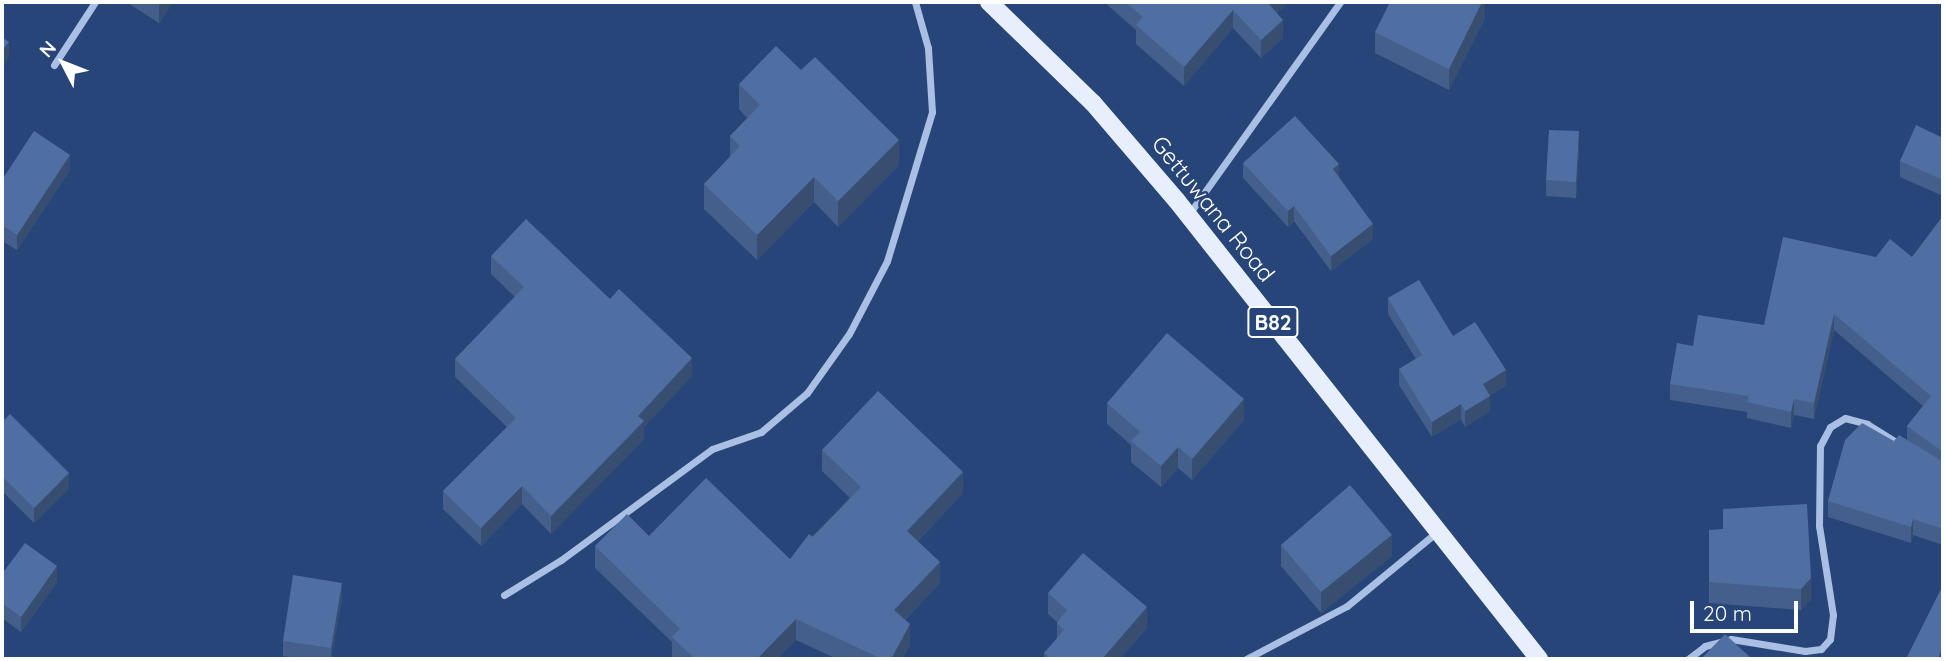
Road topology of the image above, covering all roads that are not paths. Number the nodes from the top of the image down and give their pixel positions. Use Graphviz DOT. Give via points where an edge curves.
graph roads {
  1 [pos="95,2"];
  2 [pos="915,2"];
  3 [pos="989,2"];
  4 [pos="1340,2"];
  5 [pos="54,65"];
  6 [pos="1188,215"];
  7 [pos="1908,450"];
  8 [pos="1439,531"];
  9 [pos="504,595"];
  10 [pos="1247,659"];
  11 [pos="1539,659"];
  12 [pos="1688,659"];
  1 -- 5 [label="street"];
  2 -- 9 [label="street" via="928,48 932,112 887,261 849,334 807,393 761,432 712,449 561,560"];
  3 -- 6 [label="main road, Gettuwana Road / B82" via="1093,103"];
  4 -- 6 [label="street"];
  6 -- 8 [label="main road, Gettuwana Road / B82"];
  7 -- 12 [label="street" via="1867,424 1845,418 1830,427 1819,446 1819,526 1833,615 1830,639 1821,649 1805,651 1731,639 1704,646"];
  8 -- 10 [label="street" via="1347,606"];
  8 -- 11 [label="main road, Gettuwana Road / B82"];
}
